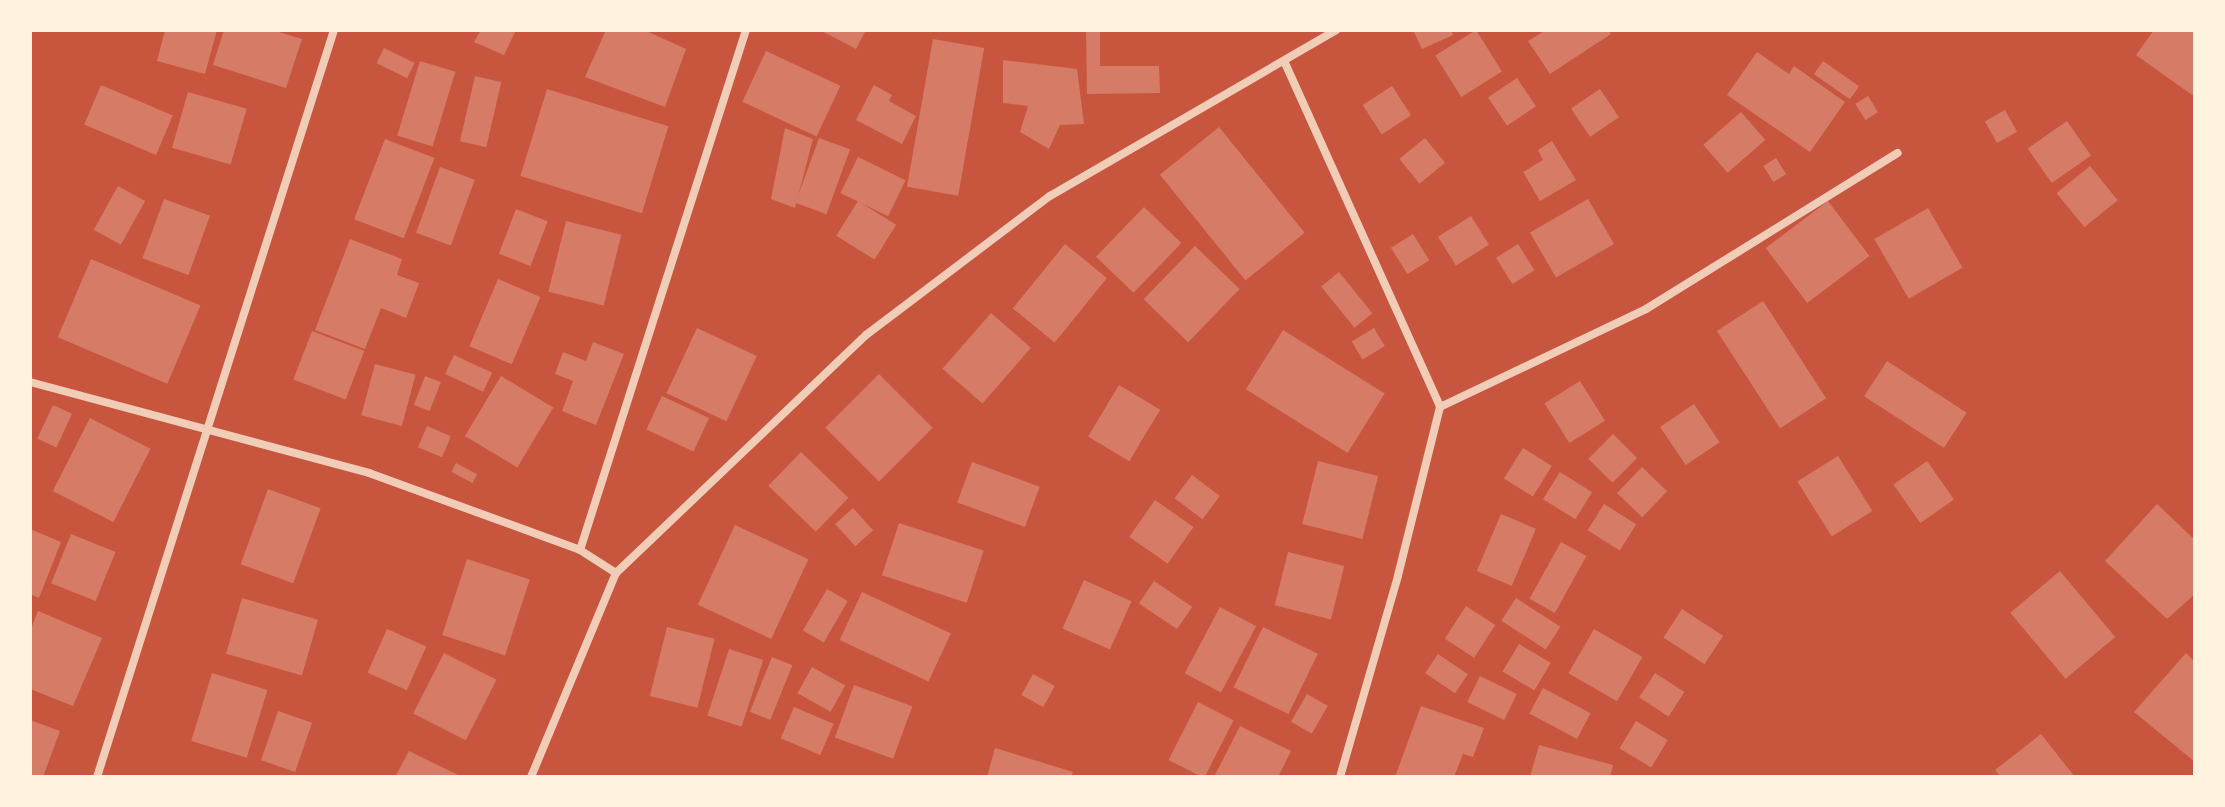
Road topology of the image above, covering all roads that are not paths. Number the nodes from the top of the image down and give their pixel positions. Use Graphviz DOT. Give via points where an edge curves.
graph roads {
  1 [pos="334,30"];
  2 [pos="746,30"];
  3 [pos="1336,30"];
  4 [pos="1285,63"];
  5 [pos="1898,153"];
  6 [pos="30,382"];
  7 [pos="1440,407"];
  8 [pos="208,427"];
  9 [pos="580,550"];
  10 [pos="616,573"];
  11 [pos="97,777"];
  12 [pos="531,777"];
  13 [pos="1340,777"];
  1 -- 8 [label="street"];
  2 -- 9 [label="street"];
  3 -- 4 [label="street"];
  4 -- 7 [label="street"];
  4 -- 10 [label="street" via="1050,196 866,335"];
  5 -- 7 [label="street" via="1646,309"];
  6 -- 8 [label="street"];
  7 -- 13 [label="street"];
  8 -- 9 [label="street" via="369,473"];
  8 -- 11 [label="street"];
  9 -- 10 [label="street"];
  10 -- 12 [label="street"];
}
